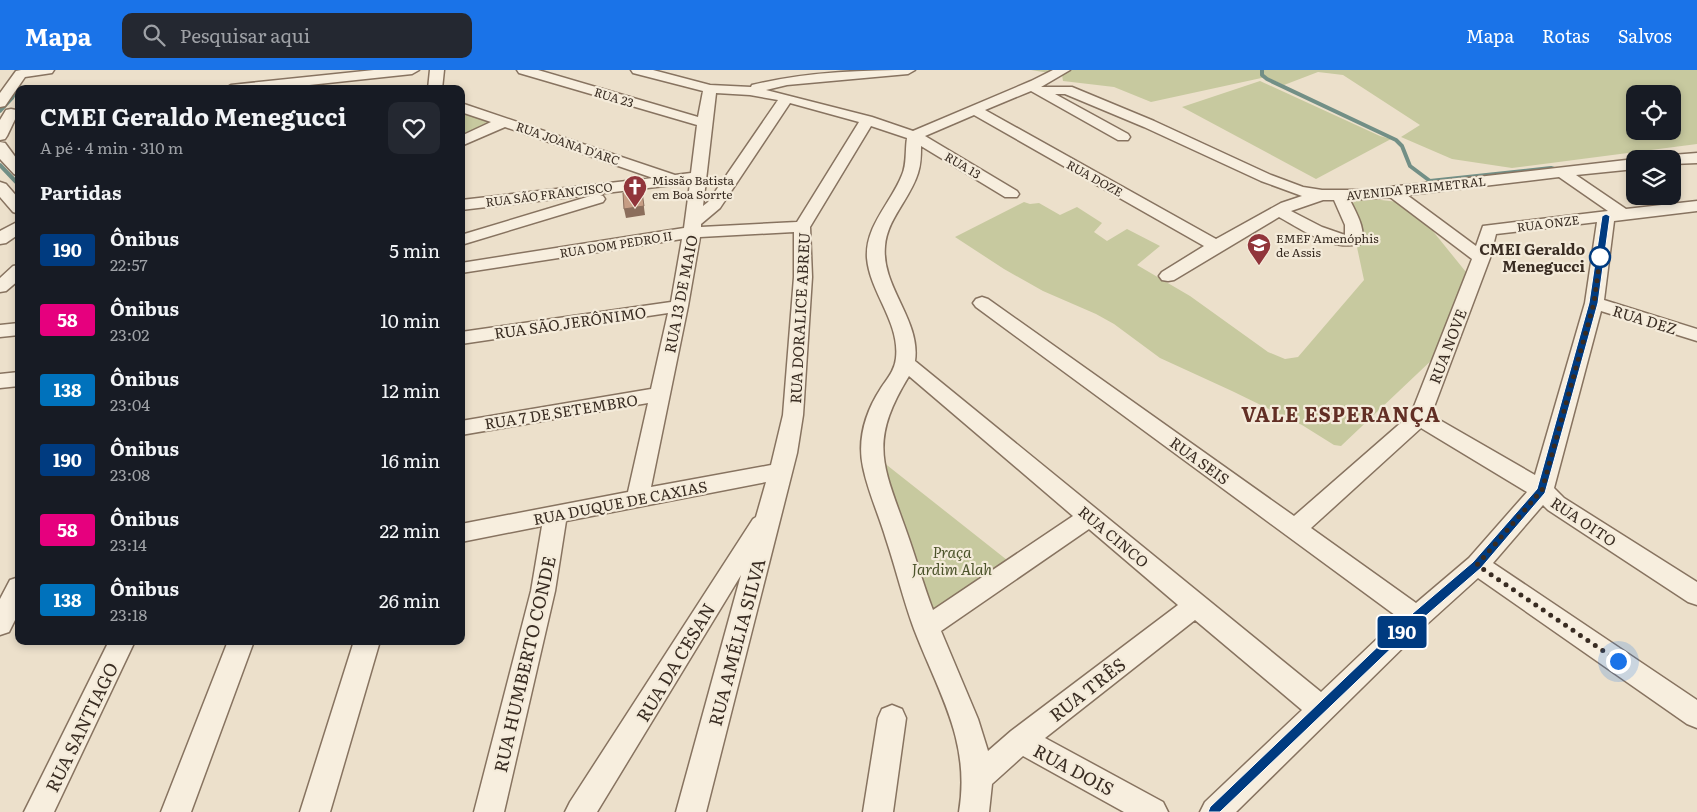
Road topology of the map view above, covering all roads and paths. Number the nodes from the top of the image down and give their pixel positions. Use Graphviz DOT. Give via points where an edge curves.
graph roads {
  1 [pos="47,70"];
  2 [pos="412,70"];
  3 [pos="437,70"];
  4 [pos="524,70"];
  5 [pos="638,70"];
  6 [pos="908,70"];
  7 [pos="1063,70"];
  8 [pos="17,85"];
  9 [pos="245,85"];
  10 [pos="435,85"];
  11 [pos="710,89"];
  12 [pos="1034,89"];
  13 [pos="15,90"];
  14 [pos="750,90"];
  15 [pos="787,98"];
  16 [pos="465,108"];
  17 [pos="975,110"];
  18 [pos="7,111"];
  19 [pos="867,120"];
  20 [pos="505,121"];
  21 [pos="704,123"];
  22 [pos="0,136"];
  23 [pos="915,136"];
  24 [pos="1123,137"];
  25 [pos="465,140"];
  26 [pos="1697,158"];
  27 [pos="1681,159"];
  28 [pos="1626,165"];
  29 [pos="1561,172"];
  30 [pos="697,177"];
  31 [pos="674,180"];
  32 [pos="650,183"];
  33 [pos="0,186"];
  34 [pos="1392,191"];
  35 [pos="1011,194"];
  36 [pos="1322,195"];
  37 [pos="1340,196"];
  38 [pos="15,204"];
  39 [pos="465,205"];
  40 [pos="1697,206"];
  41 [pos="1280,211"];
  42 [pos="1614,216"];
  43 [pos="693,227"];
  44 [pos="802,228"];
  45 [pos="15,229"];
  46 [pos="1489,230"];
  47 [pos="0,239"];
  48 [pos="465,239"];
  49 [pos="1216,246"];
  50 [pos="1481,258"];
  51 [pos="465,267"];
  52 [pos="15,274"];
  53 [pos="1168,276"];
  54 [pos="0,287"];
  55 [pos="982,303"];
  56 [pos="1594,303"];
  57 [pos="679,306"];
  58 [pos="15,329"];
  59 [pos="0,331"];
  60 [pos="1697,335"];
  61 [pos="465,337"];
  62 [pos="905,363"];
  63 [pos="15,380"];
  64 [pos="0,382"];
  65 [pos="661,394"];
  66 [pos="1420,418"];
  67 [pos="465,427"];
  68 [pos="780,471"];
  69 [pos="1542,490"];
  70 [pos="638,498"];
  71 [pos="770,512"];
  72 [pos="555,516"];
  73 [pos="1091,516"];
  74 [pos="1295,528"];
  75 [pos="465,532"];
  76 [pos="1477,565"];
  77 [pos="1697,595"];
  78 [pos="15,597"];
  79 [pos="1197,604"];
  80 [pos="1417,617"];
  81 [pos="6,620"];
  82 [pos="926,627"];
  83 [pos="120,645"];
  84 [pos="239,645"];
  85 [pos="366,645"];
  86 [pos="1322,710"];
  87 [pos="1697,715"];
  88 [pos="892,718"];
  89 [pos="1021,740"];
  90 [pos="979,777"];
  91 [pos="39,812"];
  92 [pos="176,812"];
  93 [pos="315,812"];
  94 [pos="489,812"];
  95 [pos="580,812"];
  96 [pos="692,812"];
  97 [pos="878,812"];
  98 [pos="974,812"];
  99 [pos="1153,812"];
  100 [pos="1215,812"];
  1 -- 8 [label="street" via="21,74"];
  2 -- 9 [label="street"];
  3 -- 10 [label="street"];
  4 -- 21 [label="street, RUA 23"];
  5 -- 11 [label="street"];
  6 -- 14 [label="street" via="787,81"];
  7 -- 12 [label="street, AVENIDA PERIMETRAL"];
  11 -- 14 [label="street"];
  11 -- 21 [label="street, RUA 13 DE MAIO"];
  12 -- 17 [label="street, AVENIDA PERIMETRAL"];
  12 -- 24 [label="street"];
  12 -- 36 [label="street, AVENIDA PERIMETRAL" via="1067,90 1266,178 1299,191"];
  13 -- 18 [label="street"];
  14 -- 15 [label="street, RUA 13"];
  15 -- 19 [label="street, RUA 13"];
  15 -- 43 [label="street" via="714,205"];
  16 -- 20 [label="street, RUA JOANA D'ARC"];
  17 -- 23 [label="street, AVENIDA PERIMETRAL"];
  17 -- 49 [label="street, RUA DOZE"];
  18 -- 22 [label="street"];
  19 -- 23 [label="street, RUA 13"];
  19 -- 44 [label="street, RUA DORALICE ABREU"];
  20 -- 25 [label="street"];
  20 -- 31 [label="street, RUA JOANA D'ARC"];
  21 -- 30 [label="street, RUA 13 DE MAIO"];
  23 -- 35 [label="street, RUA 13"];
  23 -- 62 [label="street" via="909,177 882,227 876,255 880,279 901,329"];
  26 -- 27 [label="street"];
  28 -- 29 [label="street, AVENIDA PERIMETRAL"];
  29 -- 34 [label="street, AVENIDA PERIMETRAL"];
  29 -- 42 [label="street"];
  30 -- 31 [label="street, RUA SÃO FRANCISCO"];
  30 -- 43 [label="street, RUA 13 DE MAIO"];
  31 -- 32 [label="street, RUA SÃO FRANCISCO"];
  32 -- 39 [label="street, RUA SÃO FRANCISCO"];
  32 -- 48 [label="street"];
  33 -- 38 [label="street"];
  34 -- 37 [label="street, AVENIDA PERIMETRAL"];
  34 -- 50 [label="street"];
  36 -- 37 [label="street, AVENIDA PERIMETRAL"];
  36 -- 41 [label="street"];
  37 -- 41 [label="street" via="1352,225 1354,240 1342,242"];
  40 -- 42 [label="street, RUA ONZE"];
  41 -- 49 [label="street"];
  42 -- 46 [label="street, RUA ONZE"];
  42 -- 56 [label="street"];
  43 -- 44 [label="street, RUA DOM PEDRO II"];
  43 -- 51 [label="street, RUA DOM PEDRO II"];
  43 -- 57 [label="street, RUA 13 DE MAIO"];
  44 -- 68 [label="street, RUA DORALICE ABREU" via="803,278 793,415"];
  45 -- 47 [label="street"];
  46 -- 50 [label="street, RUA NOVE"];
  49 -- 53 [label="street"];
  50 -- 66 [label="street, RUA NOVE"];
  52 -- 54 [label="street"];
  55 -- 74 [label="street, RUA SEIS"];
  56 -- 60 [label="street, RUA DEZ"];
  56 -- 69 [label="street"];
  57 -- 61 [label="street, RUA SÃO JERÔNIMO"];
  57 -- 65 [label="street, RUA 13 DE MAIO"];
  58 -- 59 [label="street"];
  62 -- 73 [label="street, RUA CINCO"];
  62 -- 82 [label="street" via="884,399 876,421 874,466"];
  63 -- 64 [label="street"];
  65 -- 67 [label="street, RUA 7 DE SETEMBRO"];
  65 -- 70 [label="street, RUA 13 DE MAIO"];
  66 -- 69 [label="street, RUA OITO"];
  66 -- 74 [label="street, RUA NOVE"];
  68 -- 70 [label="street, RUA DUQUE DE CAXIAS"];
  68 -- 71 [label="street, RUA AMÉLIA SILVA"];
  69 -- 76 [label="street"];
  69 -- 77 [label="street, RUA OITO" via="1556,504"];
  70 -- 72 [label="street, RUA DUQUE DE CAXIAS"];
  71 -- 95 [label="street, RUA DA CESAN" via="733,565 618,756"];
  71 -- 96 [label="street, RUA AMÉLIA SILVA"];
  72 -- 75 [label="street, RUA DUQUE DE CAXIAS"];
  72 -- 94 [label="street, RUA HUMBERTO CONDE" via="543,591"];
  73 -- 79 [label="street, RUA CINCO"];
  73 -- 82 [label="street"];
  74 -- 80 [label="street, RUA SEIS"];
  76 -- 80 [label="street"];
  76 -- 87 [label="street"];
  78 -- 81 [label="street"];
  79 -- 86 [label="street, RUA CINCO"];
  79 -- 89 [label="street, RUA TRÊS"];
  80 -- 86 [label="street"];
  82 -- 90 [label="street" via="969,734"];
  83 -- 91 [label="street, RUA SANTIAGO"];
  84 -- 92 [label="street"];
  85 -- 93 [label="street"];
  86 -- 100 [label="street"];
  88 -- 97 [label="street"];
  89 -- 90 [label="street, RUA TRÊS"];
  89 -- 99 [label="street, RUA DOIS"];
  90 -- 98 [label="street"];
}
